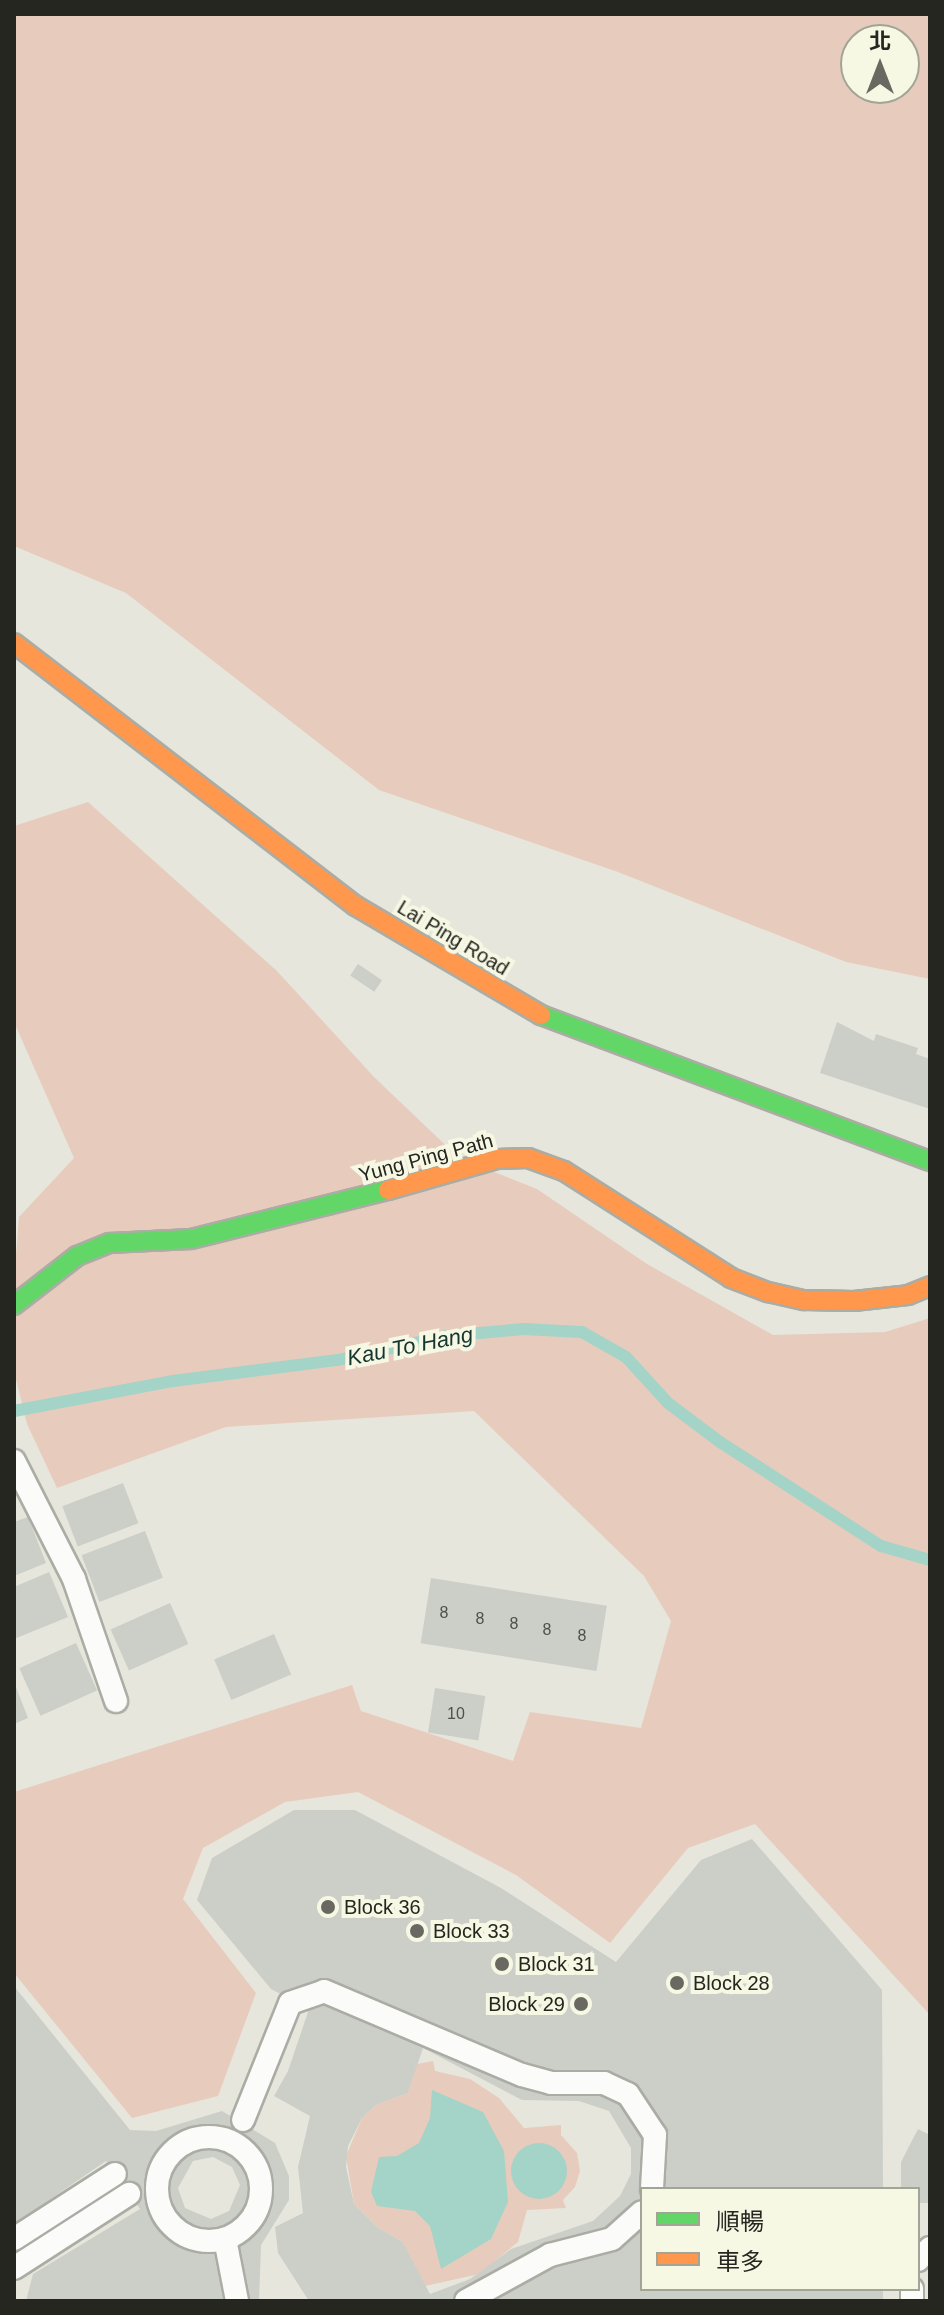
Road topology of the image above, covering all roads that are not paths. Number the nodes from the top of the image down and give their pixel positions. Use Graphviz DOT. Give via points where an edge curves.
graph roads {
  1 [pos="14,643"];
  2 [pos="930,1161"];
  3 [pos="930,1286"];
  4 [pos="14,1305"];
  5 [pos="14,1461"];
  6 [pos="116,1701"];
  7 [pos="243,2120"];
  8 [pos="115,2174"];
  9 [pos="652,2187"];
  10 [pos="129,2194"];
  11 [pos="640,2214"];
  12 [pos="14,2239"];
  13 [pos="225,2239"];
  14 [pos="14,2268"];
  15 [pos="237,2301"];
  16 [pos="466,2301"];
  1 -- 2 [label="street, Lai Ping Road" via="356,906 532,1012"];
  3 -- 4 [label="street, Yung Ping Path" via="908,1295 854,1301 804,1300 768,1292 731,1278 564,1171 528,1158 497,1159 252,1227 191,1239 110,1243 77,1256"];
  5 -- 6 [label="lane" via="74,1579"];
  7 -- 9 [label="lane" via="290,2003 324,1991 522,2075 551,2083 604,2083 628,2094 655,2135"];
  8 -- 12 [label="lane"];
  10 -- 14 [label="lane"];
  11 -- 16 [label="lane" via="612,2239 550,2255"];
  13 -- 13 [label="lane" via="192,2239 165,2219 158,2204 157,2179 169,2155 200,2137 236,2143 258,2171 261,2188 252,2219"];
  13 -- 15 [label="lane"];
}
